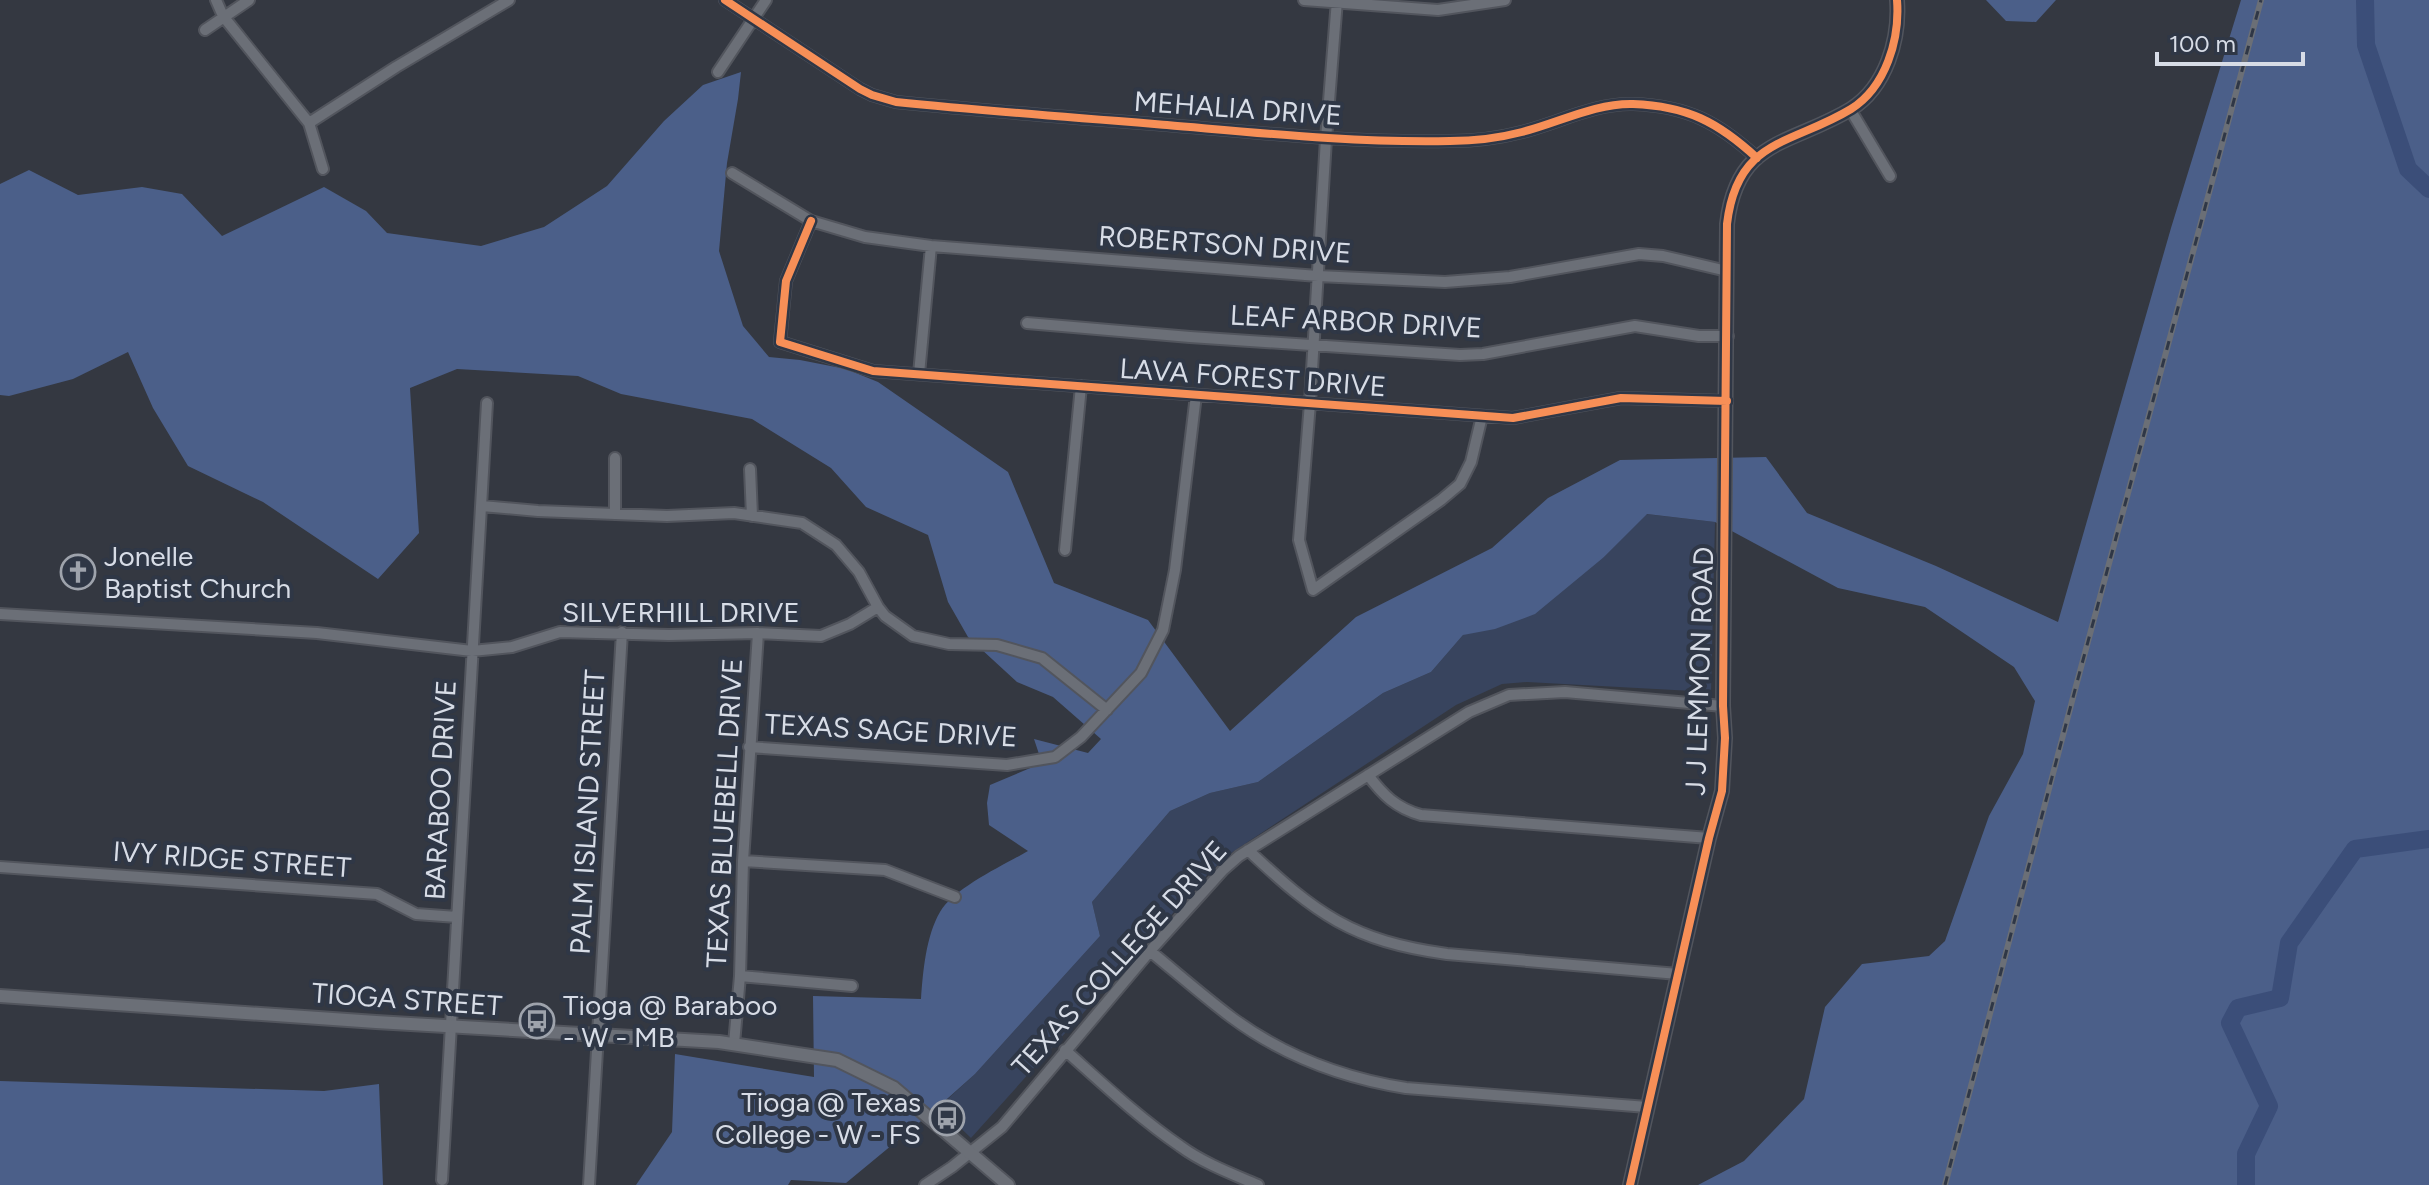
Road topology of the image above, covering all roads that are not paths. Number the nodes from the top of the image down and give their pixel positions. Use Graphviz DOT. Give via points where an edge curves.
graph roads {
  1 [pos="216,0"];
  2 [pos="249,0"];
  3 [pos="509,0"];
  4 [pos="725,0"];
  5 [pos="766,0"];
  6 [pos="1304,0"];
  7 [pos="1505,0"];
  8 [pos="1897,0"];
  9 [pos="1337,1"];
  10 [pos="1474,3"];
  11 [pos="223,16"];
  12 [pos="754,20"];
  13 [pos="205,30"];
  14 [pos="718,72"];
  15 [pos="1850,109"];
  16 [pos="309,123"];
  17 [pos="1326,139"];
  18 [pos="1757,158"];
  19 [pos="323,169"];
  20 [pos="732,173"];
  21 [pos="1890,176"];
  22 [pos="811,221"];
  23 [pos="931,246"];
  24 [pos="1727,271"];
  25 [pos="1318,276"];
  26 [pos="1027,323"];
  27 [pos="1728,336"];
  28 [pos="1312,344"];
  29 [pos="919,374"];
  30 [pos="1081,386"];
  31 [pos="1196,395"];
  32 [pos="1727,401"];
  33 [pos="487,403"];
  34 [pos="1310,403"];
  35 [pos="1482,416"];
  36 [pos="615,458"];
  37 [pos="750,469"];
  38 [pos="482,506"];
  39 [pos="615,514"];
  40 [pos="752,516"];
  41 [pos="1065,550"];
  42 [pos="878,607"];
  43 [pos="0,614"];
  44 [pos="622,632"];
  45 [pos="758,633"];
  46 [pos="472,651"];
  47 [pos="1723,706"];
  48 [pos="1107,710"];
  49 [pos="749,747"];
  50 [pos="1368,775"];
  51 [pos="1709,838"];
  52 [pos="1248,850"];
  53 [pos="743,861"];
  54 [pos="0,867"];
  55 [pos="955,897"];
  56 [pos="457,917"];
  57 [pos="1150,951"];
  58 [pos="1678,974"];
  59 [pos="740,976"];
  60 [pos="852,986"];
  61 [pos="0,996"];
  62 [pos="450,1025"];
  63 [pos="598,1036"];
  64 [pos="734,1044"];
  65 [pos="1065,1050"];
  66 [pos="1647,1107"];
  67 [pos="971,1152"];
  68 [pos="442,1180"];
  69 [pos="589,1185"];
  70 [pos="925,1185"];
  71 [pos="1008,1185"];
  72 [pos="1258,1185"];
  73 [pos="1630,1185"];
  1 -- 11 [label="street"];
  2 -- 11 [label="street"];
  3 -- 16 [label="street"];
  4 -- 12 [label="street, MEHALIA DRIVE"];
  5 -- 12 [label="street"];
  6 -- 9 [label="street"];
  7 -- 10 [label="street"];
  8 -- 15 [label="street" via="1896,38 1887,64"];
  9 -- 10 [label="street" via="1438,10"];
  9 -- 17 [label="street"];
  11 -- 13 [label="street"];
  11 -- 16 [label="street"];
  12 -- 14 [label="street"];
  12 -- 17 [label="street, MEHALIA DRIVE" via="860,89 896,102"];
  15 -- 18 [label="street"];
  15 -- 21 [label="street"];
  16 -- 19 [label="street"];
  17 -- 18 [label="street, MEHALIA DRIVE" via="1496,138 1633,104 1684,111 1708,121"];
  17 -- 25 [label="street"];
  18 -- 24 [label="street, J J LEMMON ROAD" via="1741,177 1730,204"];
  20 -- 22 [label="street, ROBERTSON DRIVE"];
  22 -- 23 [label="street, ROBERTSON DRIVE" via="865,237"];
  22 -- 29 [label="street, LAVA FOREST DRIVE" via="786,281 780,342 873,371"];
  23 -- 25 [label="street, ROBERTSON DRIVE"];
  23 -- 29 [label="street"];
  24 -- 25 [label="street, ROBERTSON DRIVE" via="1639,254 1472,281"];
  24 -- 27 [label="street, J J LEMMON ROAD"];
  25 -- 28 [label="street"];
  26 -- 28 [label="street, LEAF ARBOR DRIVE"];
  27 -- 28 [label="street, LEAF ARBOR DRIVE" via="1635,326 1460,355"];
  27 -- 32 [label="street, J J LEMMON ROAD"];
  28 -- 34 [label="street"];
  29 -- 30 [label="street, LAVA FOREST DRIVE"];
  30 -- 31 [label="street, LAVA FOREST DRIVE"];
  30 -- 41 [label="street"];
  31 -- 34 [label="street, LAVA FOREST DRIVE"];
  31 -- 48 [label="street, TEXAS SAGE DRIVE" via="1163,630 1141,673"];
  32 -- 35 [label="street, LAVA FOREST DRIVE" via="1621,398 1513,418"];
  32 -- 47 [label="street, J J LEMMON ROAD"];
  33 -- 38 [label="street, BARABOO DRIVE"];
  34 -- 35 [label="street, LAVA FOREST DRIVE"];
  34 -- 35 [label="street" via="1299,540 1313,590 1460,484"];
  36 -- 39 [label="street"];
  37 -- 40 [label="street"];
  38 -- 39 [label="street"];
  38 -- 46 [label="street, BARABOO DRIVE"];
  39 -- 40 [label="street"];
  40 -- 42 [label="street" via="802,523 836,545"];
  42 -- 45 [label="street, SILVERHILL DRIVE" via="821,636"];
  42 -- 48 [label="street" via="913,636 949,644 997,645 1042,658"];
  43 -- 46 [label="street, SILVERHILL DRIVE" via="317,633"];
  44 -- 45 [label="street, SILVERHILL DRIVE"];
  44 -- 46 [label="street, SILVERHILL DRIVE" via="560,632 512,647"];
  44 -- 63 [label="street, PALM ISLAND STREET"];
  45 -- 49 [label="street, TEXAS BLUEBELL DRIVE"];
  46 -- 56 [label="street, BARABOO DRIVE"];
  47 -- 50 [label="street, TEXAS COLLEGE DRIVE" via="1565,692 1509,695 1469,712"];
  47 -- 51 [label="street, J J LEMMON ROAD" via="1722,791"];
  48 -- 49 [label="street, TEXAS SAGE DRIVE" via="1055,757 1007,765"];
  49 -- 53 [label="street, TEXAS BLUEBELL DRIVE"];
  50 -- 51 [label="street" via="1388,800 1421,815"];
  50 -- 52 [label="street, TEXAS COLLEGE DRIVE"];
  51 -- 58 [label="street, J J LEMMON ROAD"];
  52 -- 57 [label="street, TEXAS COLLEGE DRIVE" via="1223,870"];
  52 -- 58 [label="street" via="1328,917 1383,942 1447,954"];
  53 -- 55 [label="street" via="885,870"];
  53 -- 59 [label="street, TEXAS BLUEBELL DRIVE"];
  54 -- 56 [label="street, IVY RIDGE STREET" via="377,894 416,914"];
  56 -- 62 [label="street, BARABOO DRIVE"];
  57 -- 65 [label="street, TEXAS COLLEGE DRIVE"];
  57 -- 66 [label="street" via="1249,1029 1324,1068 1406,1088"];
  58 -- 66 [label="street, J J LEMMON ROAD"];
  59 -- 60 [label="street"];
  59 -- 64 [label="street, TEXAS BLUEBELL DRIVE"];
  61 -- 62 [label="street, TIOGA STREET"];
  62 -- 63 [label="street, TIOGA STREET"];
  62 -- 68 [label="street, BARABOO DRIVE"];
  63 -- 64 [label="street, TIOGA STREET"];
  63 -- 69 [label="street, PALM ISLAND STREET"];
  64 -- 67 [label="street, TIOGA STREET" via="837,1060 894,1088"];
  65 -- 67 [label="street, TEXAS COLLEGE DRIVE" via="1002,1127"];
  65 -- 72 [label="street" via="1180,1146"];
  66 -- 73 [label="street, J J LEMMON ROAD"];
  67 -- 70 [label="street, TEXAS COLLEGE DRIVE"];
  67 -- 71 [label="street, TIOGA STREET"];
}
